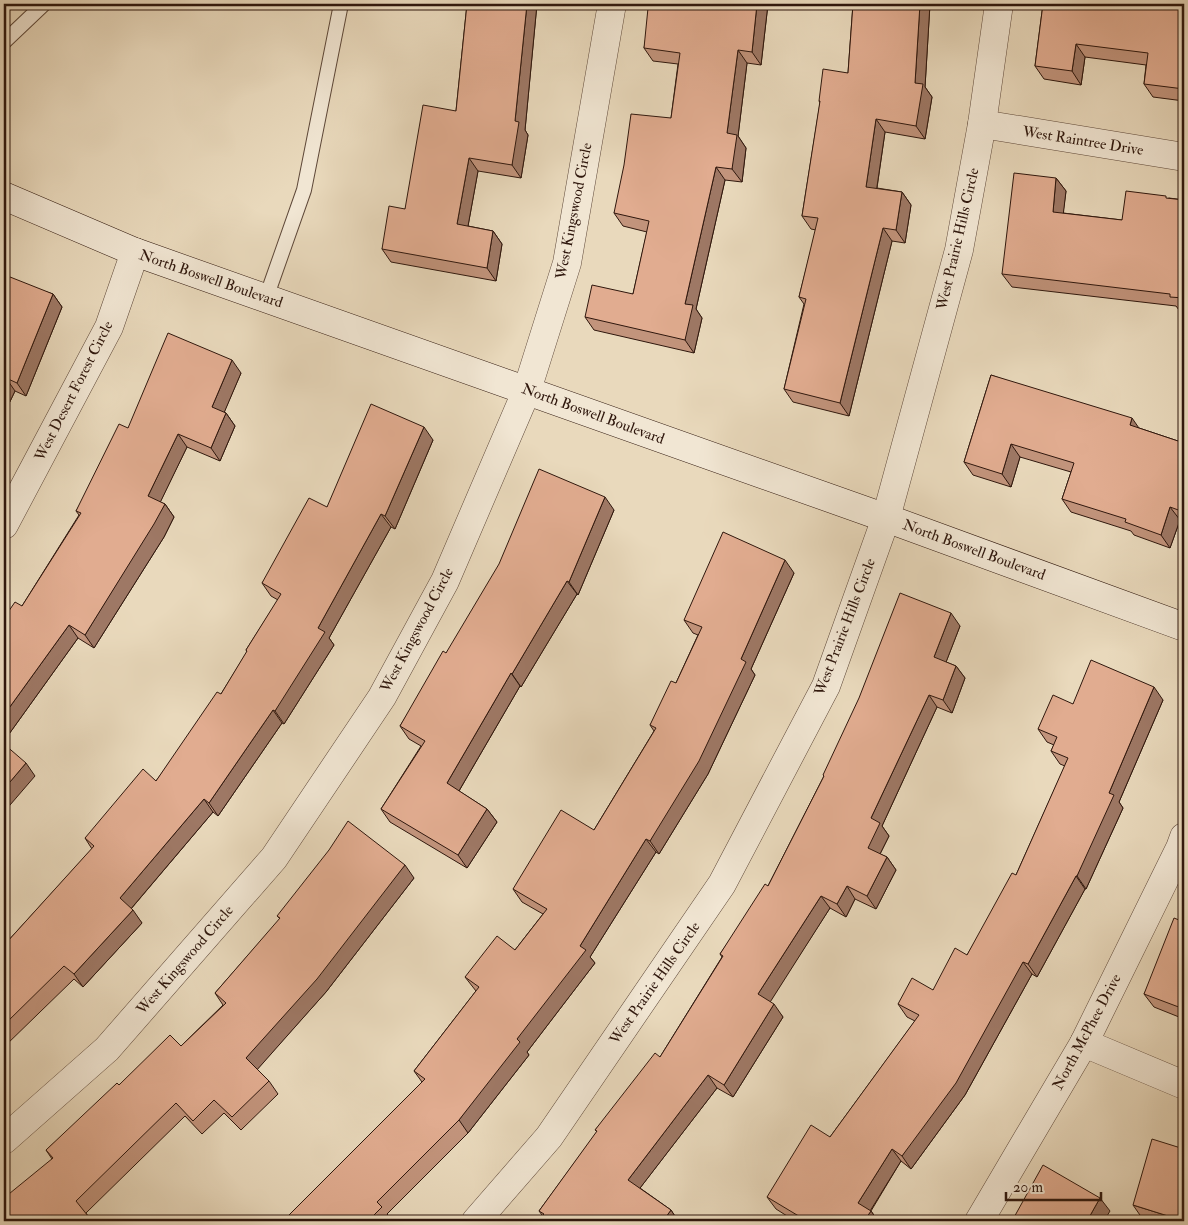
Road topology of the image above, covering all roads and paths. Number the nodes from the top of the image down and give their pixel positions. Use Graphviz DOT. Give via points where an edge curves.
graph roads {
  1 [pos="44,4"];
  2 [pos="341,4"];
  3 [pos="612,4"];
  4 [pos="999,4"];
  5 [pos="4,42"];
  6 [pos="982,124"];
  7 [pos="1184,158"];
  8 [pos="4,196"];
  9 [pos="135,252"];
  10 [pos="266,298"];
  11 [pos="527,390"];
  12 [pos="886,518"];
  13 [pos="4,525"];
  14 [pos="1184,627"];
  15 [pos="1184,837"];
  16 [pos="1084,1043"];
  17 [pos="1184,1085"];
  18 [pos="4,1140"];
  19 [pos="476,1221"];
  20 [pos="979,1221"];
  1 -- 5 [label="lane"];
  2 -- 10 [label="lane" via="304,190"];
  3 -- 11 [label="street, West Kingswood Circle" via="566,263"];
  4 -- 6 [label="street, West Prairie Hills Circle"];
  6 -- 7 [label="street, West Raintree Drive"];
  6 -- 12 [label="street, West Prairie Hills Circle" via="959,250"];
  8 -- 9 [label="street, North Boswell Boulevard"];
  9 -- 10 [label="street, North Boswell Boulevard"];
  9 -- 13 [label="street, West Desert Forest Circle" via="109,327"];
  10 -- 11 [label="street, North Boswell Boulevard"];
  11 -- 12 [label="street, North Boswell Boulevard"];
  11 -- 18 [label="street, West Kingswood Circle" via="432,606 382,697 274,858 107,1050"];
  12 -- 14 [label="street, North Boswell Boulevard"];
  12 -- 19 [label="street, West Prairie Hills Circle" via="826,686 722,884 548,1137"];
  15 -- 16 [label="street, North McPhee Drive"];
  16 -- 17 [label="street"];
  16 -- 20 [label="street, North McPhee Drive"];
}
